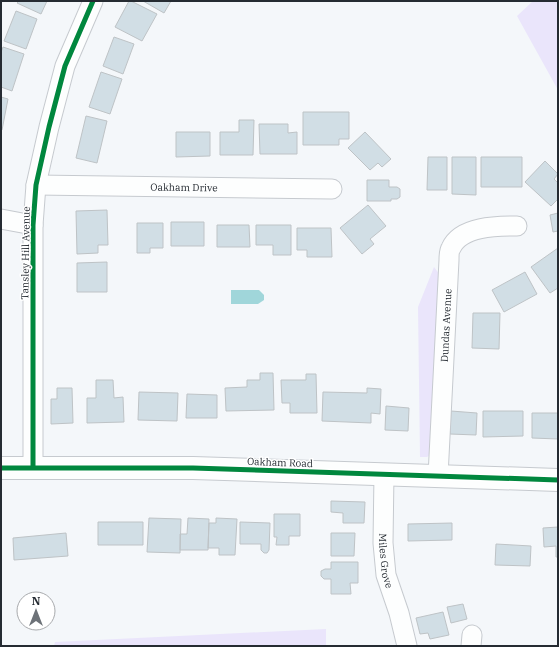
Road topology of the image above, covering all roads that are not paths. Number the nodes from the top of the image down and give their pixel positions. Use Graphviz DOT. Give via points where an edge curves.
graph roads {
  1 [pos="93,1"];
  2 [pos="36,185"];
  3 [pos="332,189"];
  4 [pos="1,219"];
  5 [pos="33,225"];
  6 [pos="517,226"];
  7 [pos="33,467"];
  8 [pos="1,468"];
  9 [pos="384,474"];
  10 [pos="438,476"];
  11 [pos="558,480"];
  12 [pos="407,646"];
  1 -- 2 [label="street, Tansley Hill Avenue" via="64,66"];
  2 -- 3 [label="street, Oakham Drive"];
  2 -- 5 [label="street, Tansley Hill Avenue"];
  4 -- 5 [label="street"];
  5 -- 7 [label="street, Tansley Hill Avenue"];
  6 -- 10 [label="street, Dundas Avenue" via="474,229 451,247"];
  7 -- 8 [label="street, Oakham Road"];
  7 -- 9 [label="street, Oakham Road" via="193,468"];
  9 -- 10 [label="street, Oakham Road"];
  9 -- 12 [label="street, Miles Grove" via="383,543 386,575"];
  10 -- 11 [label="street, Oakham Road"];
}
